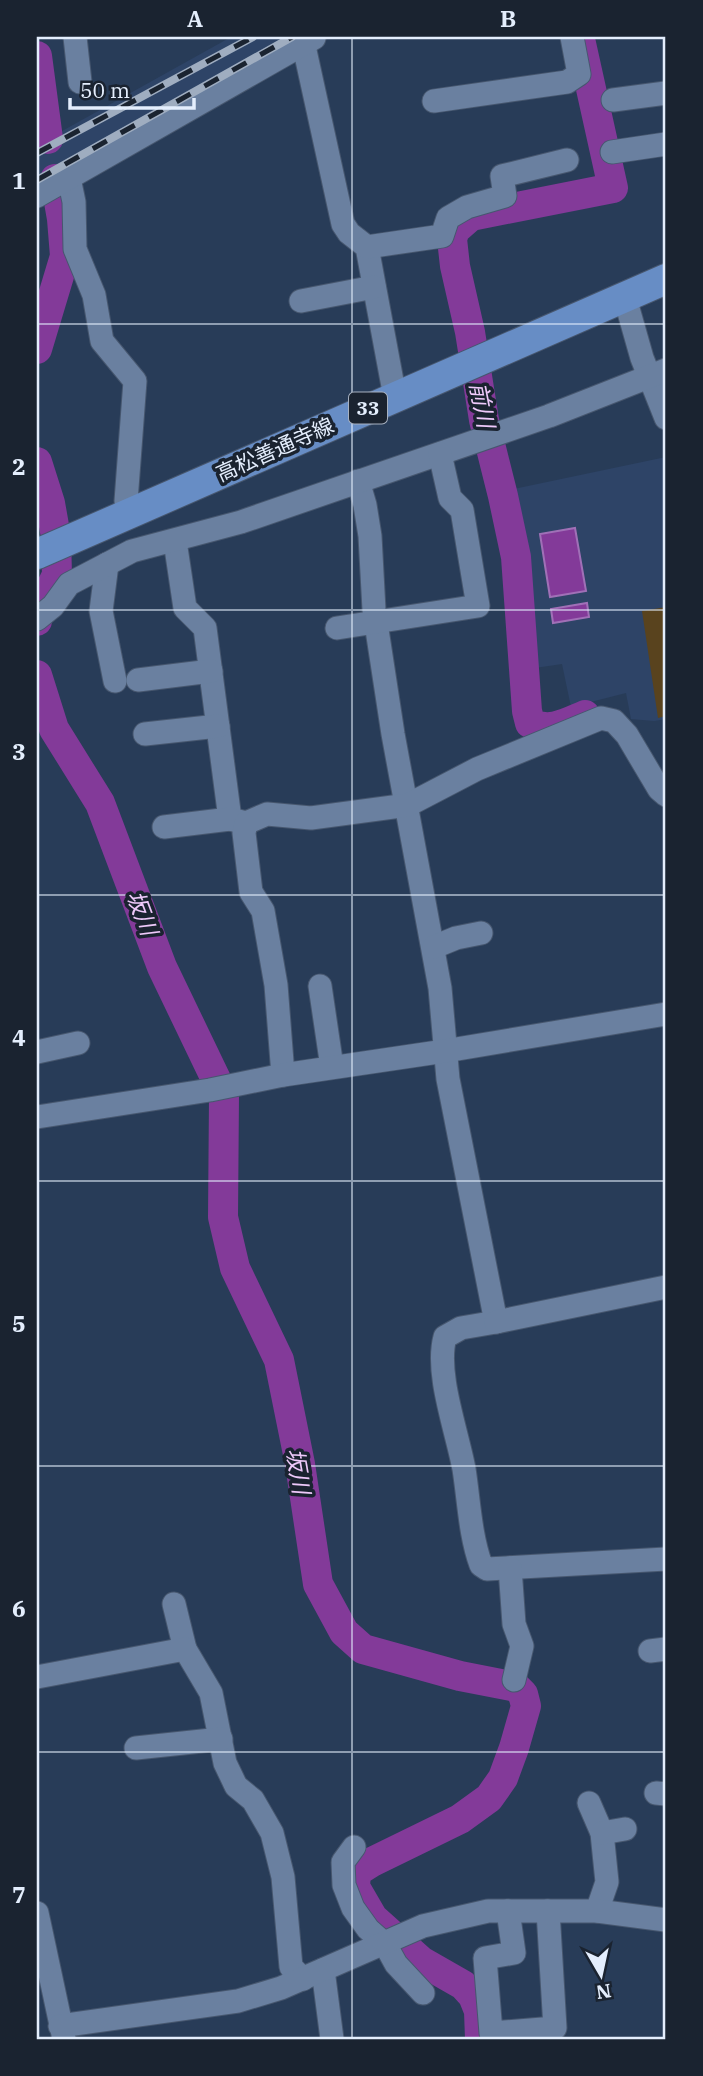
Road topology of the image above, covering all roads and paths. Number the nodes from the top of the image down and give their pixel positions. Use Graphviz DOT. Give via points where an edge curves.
graph roads {
  1 [pos="75,37"];
  2 [pos="572,37"];
  3 [pos="308,39"];
  4 [pos="80,82"];
  5 [pos="666,93"];
  6 [pos="613,100"];
  7 [pos="434,101"];
  8 [pos="666,144"];
  9 [pos="612,152"];
  10 [pos="567,160"];
  11 [pos="69,178"];
  12 [pos="37,195"];
  13 [pos="367,247"];
  14 [pos="666,279"];
  15 [pos="374,287"];
  16 [pos="625,298"];
  17 [pos="301,301"];
  18 [pos="658,374"];
  19 [pos="395,397"];
  20 [pos="666,418"];
  21 [pos="440,454"];
  22 [pos="358,481"];
  23 [pos="131,513"];
  24 [pos="175,541"];
  25 [pos="50,548"];
  26 [pos="107,564"];
  27 [pos="40,617"];
  28 [pos="377,622"];
  29 [pos="337,628"];
  30 [pos="211,671"];
  31 [pos="218,726"];
  32 [pos="145,734"];
  33 [pos="666,795"];
  34 [pos="408,805"];
  35 [pos="238,821"];
  36 [pos="164,827"];
  37 [pos="481,933"];
  38 [pos="433,947"];
  39 [pos="320,986"];
  40 [pos="666,1014"];
  41 [pos="78,1043"];
  42 [pos="445,1051"];
  43 [pos="37,1052"];
  44 [pos="332,1067"];
  45 [pos="283,1075"];
  46 [pos="37,1117"];
  47 [pos="666,1287"];
  48 [pos="496,1322"];
  49 [pos="666,1559"];
  50 [pos="510,1568"];
  51 [pos="174,1604"];
  52 [pos="186,1649"];
  53 [pos="37,1677"];
  54 [pos="514,1680"];
  55 [pos="221,1739"];
  56 [pos="136,1748"];
  57 [pos="589,1803"];
  58 [pos="625,1829"];
  59 [pos="602,1833"];
  60 [pos="354,1847"];
  61 [pos="508,1911"];
  62 [pos="548,1911"];
  63 [pos="597,1911"];
  64 [pos="37,1913"];
  65 [pos="666,1920"];
  66 [pos="395,1939"];
  67 [pos="313,1975"];
  68 [pos="423,1993"];
  69 [pos="62,2032"];
  70 [pos="331,2039"];
  1 -- 4 [label="street"];
  2 -- 7 [label="street" via="579,74 567,82"];
  3 -- 11 [label="street"];
  3 -- 13 [label="street" via="343,224"];
  5 -- 6 [label="street"];
  8 -- 9 [label="street"];
  10 -- 13 [label="street" via="502,176 505,196 467,206 448,218 442,236"];
  11 -- 12 [label="street"];
  11 -- 23 [label="street" via="75,249 94,295 102,341 135,381 126,500"];
  13 -- 15 [label="street"];
  14 -- 16 [label="main road, 高松善通寺線 / 33"];
  15 -- 17 [label="street"];
  15 -- 19 [label="street"];
  16 -- 18 [label="street" via="642,358"];
  16 -- 19 [label="main road, 高松善通寺線 / 33"];
  18 -- 20 [label="street"];
  18 -- 21 [label="street"];
  19 -- 23 [label="main road, 高松善通寺線 / 33"];
  21 -- 22 [label="street"];
  21 -- 28 [label="street" via="450,499 462,510 478,606"];
  22 -- 24 [label="street"];
  22 -- 28 [label="street" via="370,536"];
  23 -- 25 [label="main road, 高松善通寺線 / 33"];
  24 -- 26 [label="street" via="132,551"];
  24 -- 30 [label="street" via="184,608 205,628"];
  26 -- 27 [label="street" via="69,584"];
  26 -- 30 [label="street" via="101,611 126,680"];
  28 -- 29 [label="street"];
  28 -- 34 [label="street"];
  30 -- 31 [label="street"];
  31 -- 32 [label="street"];
  31 -- 35 [label="street"];
  33 -- 34 [label="street" via="626,735 614,721 601,718 477,769"];
  34 -- 35 [label="street" via="311,818 267,814"];
  34 -- 38 [label="street"];
  35 -- 36 [label="street"];
  35 -- 45 [label="street" via="244,834 251,891 263,911 276,985"];
  37 -- 38 [label="street"];
  38 -- 42 [label="street"];
  39 -- 44 [label="street"];
  40 -- 42 [label="street"];
  41 -- 43 [label="street"];
  42 -- 44 [label="street"];
  42 -- 48 [label="street"];
  44 -- 45 [label="street"];
  45 -- 46 [label="street"];
  47 -- 48 [label="street"];
  48 -- 50 [label="street" via="461,1328 445,1337 442,1359 475,1550 487,1569"];
  49 -- 50 [label="street"];
  50 -- 54 [label="street" via="514,1624 522,1646"];
  51 -- 52 [label="street"];
  52 -- 53 [label="street"];
  52 -- 55 [label="street" via="211,1693"];
  55 -- 56 [label="street"];
  55 -- 67 [label="street" via="236,1786 253,1800 272,1833 284,1877 291,1967"];
  57 -- 59 [label="street"];
  58 -- 59 [label="street"];
  59 -- 63 [label="street" via="607,1882"];
  60 -- 66 [label="street" via="343,1862 344,1885 353,1908 368,1929"];
  61 -- 62 [label="street"];
  61 -- 62 [label="street" via="514,1954 485,1958 491,2033 555,2028"];
  61 -- 66 [label="street" via="454,1918"];
  62 -- 63 [label="street"];
  63 -- 65 [label="street"];
  64 -- 69 [label="street"];
  66 -- 67 [label="street"];
  66 -- 68 [label="street" via="396,1964"];
  67 -- 69 [label="street" via="238,2001"];
  67 -- 70 [label="street"];
}
